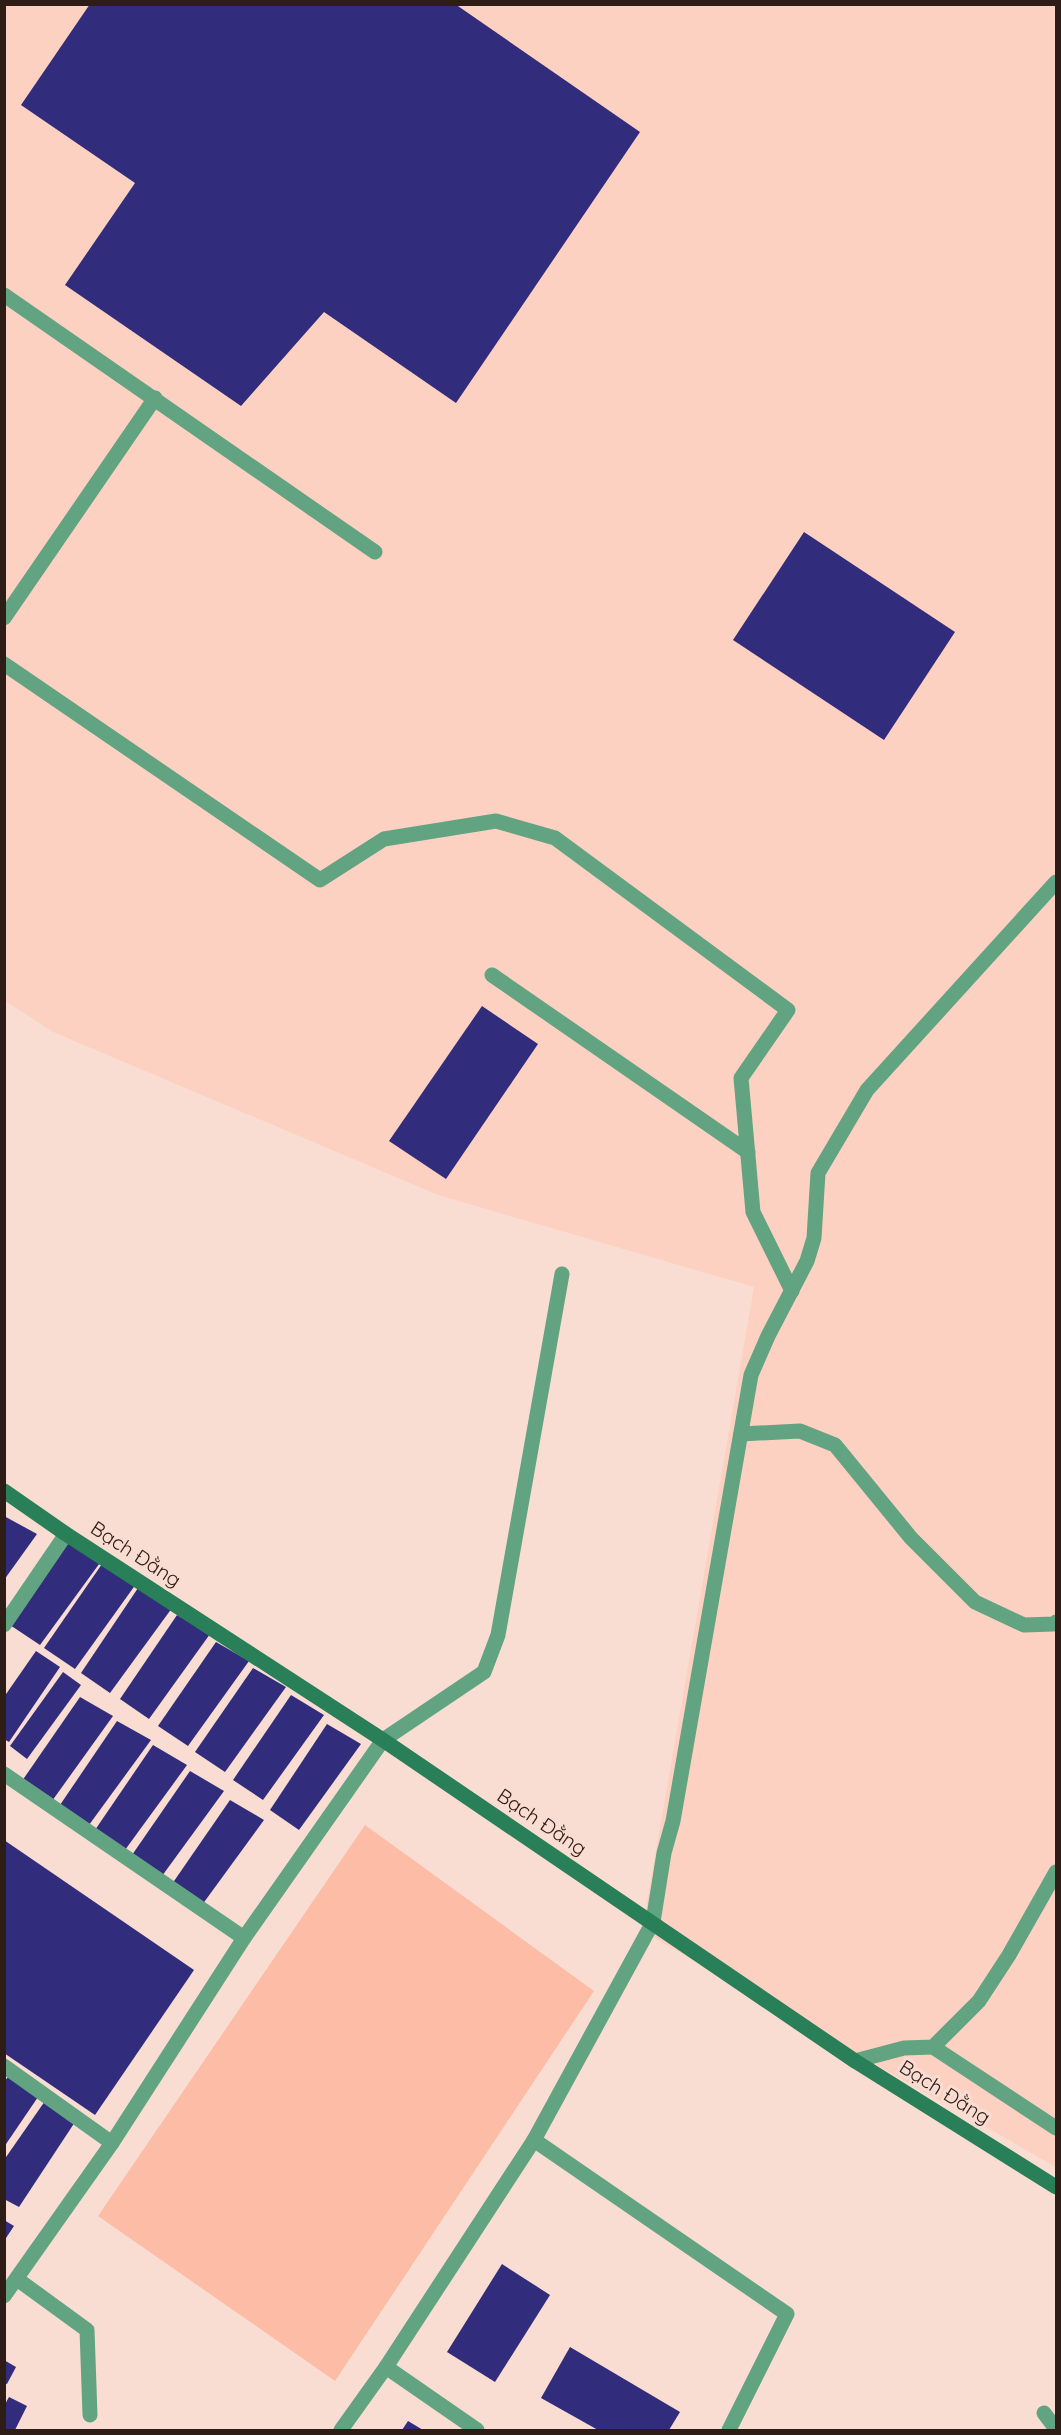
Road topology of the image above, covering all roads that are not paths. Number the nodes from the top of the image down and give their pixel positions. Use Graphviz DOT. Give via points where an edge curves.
graph roads {
  1 [pos="4,295"];
  2 [pos="155,398"];
  3 [pos="375,552"];
  4 [pos="4,618"];
  5 [pos="4,664"];
  6 [pos="1056,882"];
  7 [pos="492,975"];
  8 [pos="748,1152"];
  9 [pos="562,1274"];
  10 [pos="792,1291"];
  11 [pos="741,1434"];
  12 [pos="4,1491"];
  13 [pos="66,1534"];
  14 [pos="1056,1622"];
  15 [pos="4,1625"];
  16 [pos="383,1740"];
  17 [pos="4,1774"];
  18 [pos="1056,1872"];
  19 [pos="653,1922"];
  20 [pos="244,1938"];
  21 [pos="933,2047"];
  22 [pos="855,2061"];
  23 [pos="4,2066"];
  24 [pos="1056,2128"];
  25 [pos="534,2140"];
  26 [pos="112,2143"];
  27 [pos="1056,2187"];
  28 [pos="16,2279"];
  29 [pos="4,2296"];
  30 [pos="386,2367"];
  31 [pos="1044,2413"];
  32 [pos="90,2415"];
  33 [pos="1056,2429"];
  34 [pos="341,2430"];
  35 [pos="477,2430"];
  36 [pos="729,2430"];
  1 -- 2 [label="street"];
  2 -- 3 [label="street"];
  2 -- 4 [label="street"];
  5 -- 8 [label="street" via="320,880 384,839 496,820 555,838 788,1010 741,1078"];
  6 -- 10 [label="street" via="867,1089 818,1173 814,1238"];
  7 -- 8 [label="street"];
  8 -- 10 [label="street" via="753,1212"];
  9 -- 16 [label="street" via="498,1635 484,1672"];
  10 -- 11 [label="street" via="751,1376"];
  11 -- 14 [label="street" via="800,1431 835,1445 911,1538 975,1602 1024,1625"];
  11 -- 19 [label="street"];
  12 -- 13 [label="street, Bạch Đằng"];
  13 -- 15 [label="street"];
  13 -- 16 [label="street, Bạch Đằng"];
  16 -- 19 [label="street, Bạch Đằng"];
  16 -- 20 [label="street"];
  17 -- 20 [label="street"];
  18 -- 21 [label="street" via="979,2001"];
  19 -- 22 [label="street, Bạch Đằng"];
  19 -- 25 [label="street"];
  20 -- 26 [label="street"];
  21 -- 22 [label="street" via="904,2048"];
  21 -- 24 [label="street"];
  22 -- 27 [label="street, Bạch Đằng"];
  23 -- 26 [label="street"];
  25 -- 30 [label="street"];
  25 -- 36 [label="street" via="787,2314"];
  26 -- 28 [label="street"];
  28 -- 29 [label="street"];
  28 -- 32 [label="street" via="87,2331"];
  30 -- 34 [label="street"];
  30 -- 35 [label="street"];
  31 -- 33 [label="street"];
}
